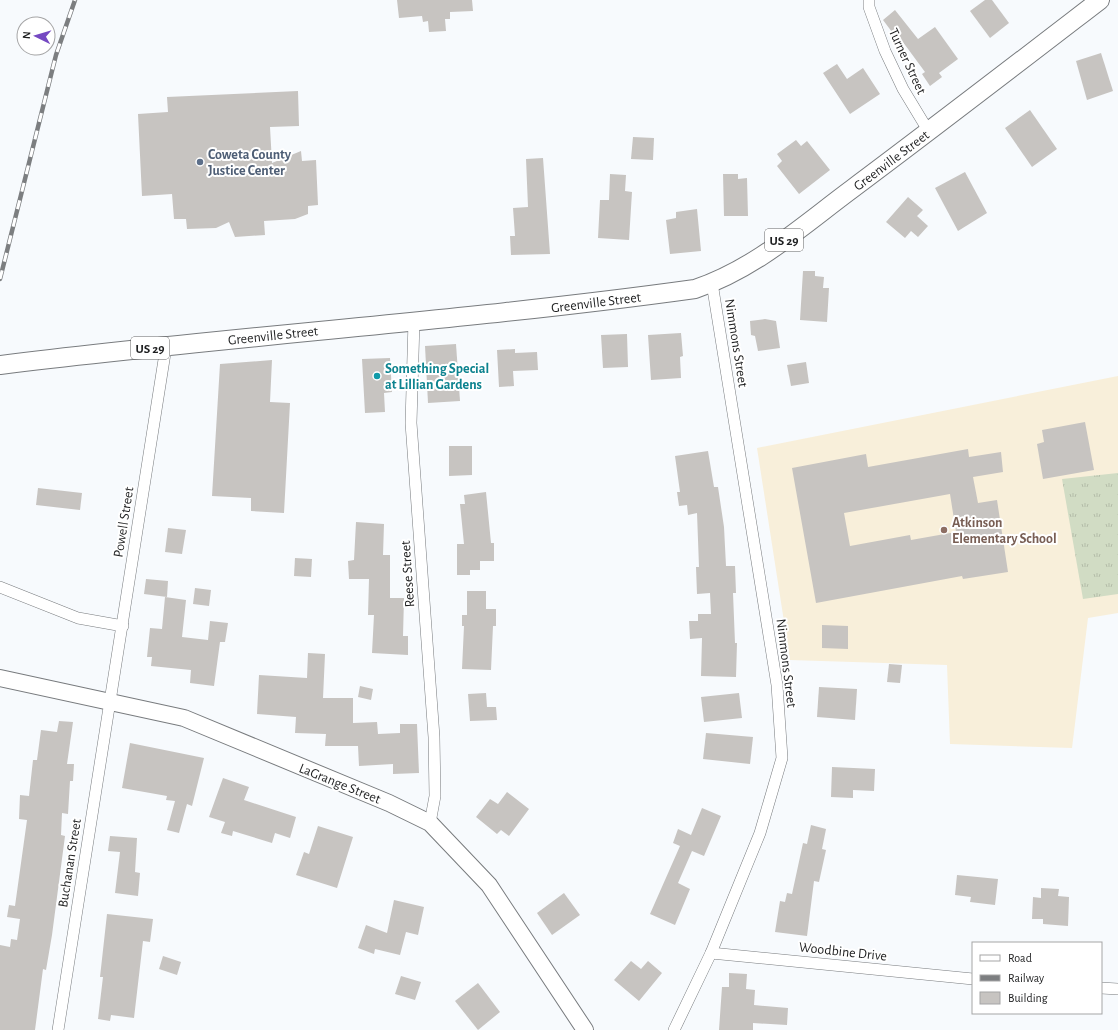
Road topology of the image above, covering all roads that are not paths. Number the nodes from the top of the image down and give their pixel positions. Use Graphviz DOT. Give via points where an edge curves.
graph roads {
  1 [pos="869,0"];
  2 [pos="1100,0"];
  3 [pos="928,132"];
  4 [pos="712,283"];
  5 [pos="414,321"];
  6 [pos="166,347"];
  7 [pos="4,365"];
  8 [pos="0,586"];
  9 [pos="123,626"];
  10 [pos="0,678"];
  11 [pos="111,701"];
  12 [pos="430,823"];
  13 [pos="711,954"];
  14 [pos="972,979"];
  15 [pos="1102,988"];
  16 [pos="1118,989"];
  17 [pos="58,1030"];
  18 [pos="585,1030"];
  19 [pos="674,1030"];
  1 -- 3 [label="street, Turner Street" via="869,7 885,51"];
  2 -- 3 [label="main road, Greenville Street / US 29"];
  3 -- 4 [label="main road, Greenville Street / US 29" via="751,264"];
  4 -- 5 [label="main road, Greenville Street / US 29" via="695,289 581,305"];
  4 -- 13 [label="street, Nimmons Street" via="777,685 782,758 760,833"];
  5 -- 6 [label="main road, Greenville Street / US 29"];
  5 -- 12 [label="street, Reese Street" via="411,423 434,737 435,796"];
  6 -- 7 [label="main road, Greenville Street / US 29"];
  6 -- 9 [label="street, Powell Street"];
  8 -- 9 [label="street" via="78,618"];
  9 -- 11 [label="street, Powell Street"];
  10 -- 11 [label="street, LaGrange Street"];
  11 -- 12 [label="street, LaGrange Street" via="184,718 389,803"];
  11 -- 17 [label="street, Buchanan Street"];
  12 -- 18 [label="street, LaGrange Street" via="489,885"];
  13 -- 14 [label="street, Woodbine Drive"];
  13 -- 19 [label="street, Nimmons Street"];
  15 -- 16 [label="street"];
}
